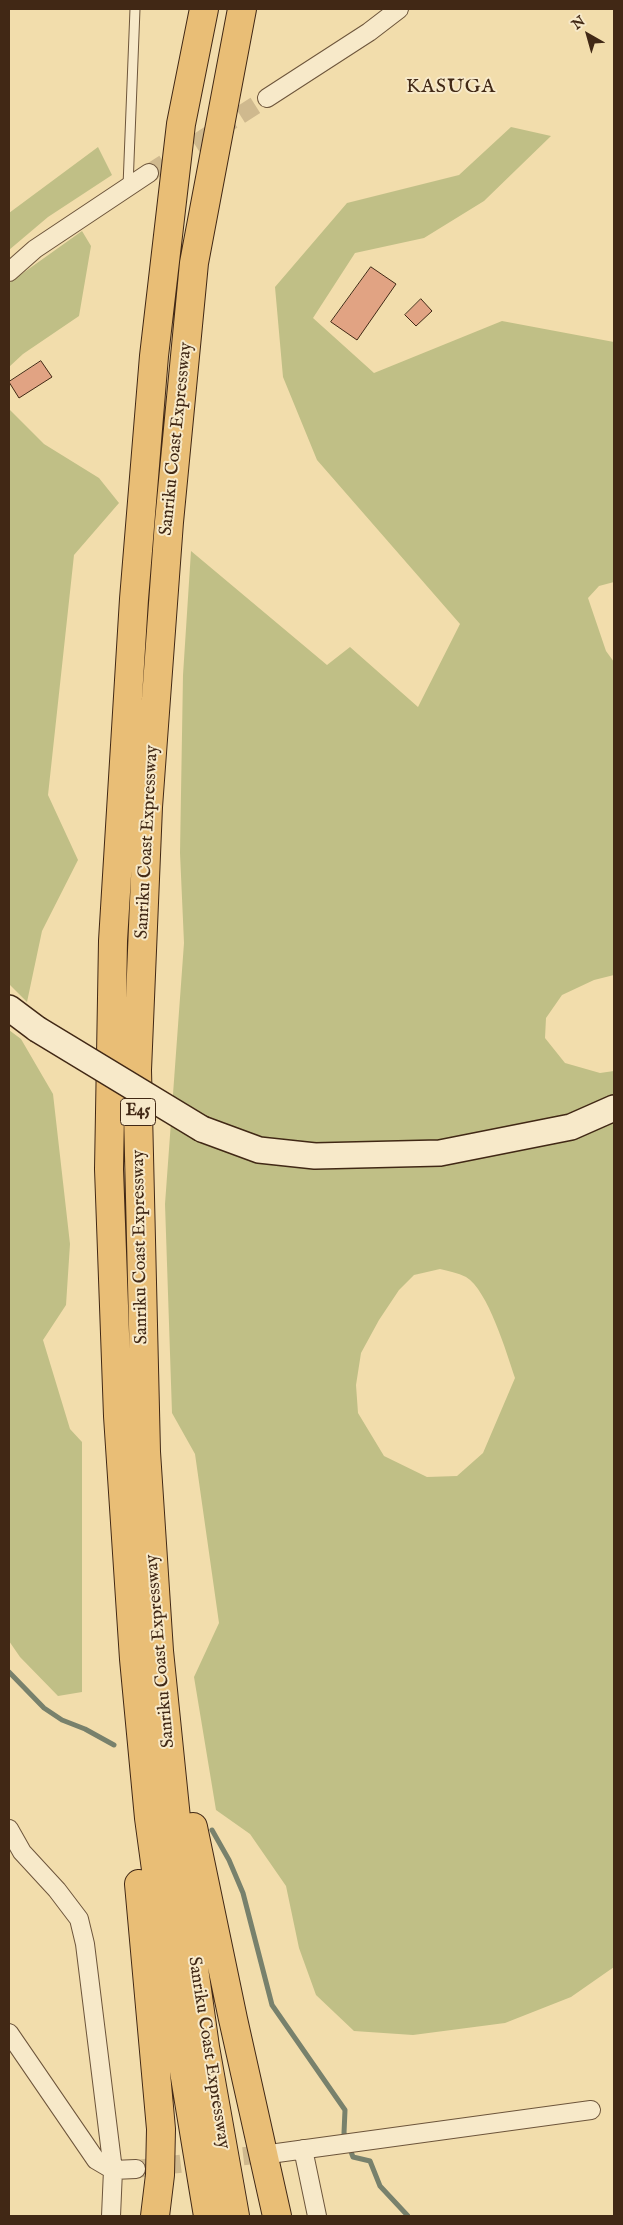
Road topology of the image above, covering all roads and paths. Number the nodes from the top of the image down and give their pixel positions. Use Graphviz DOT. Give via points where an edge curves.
graph roads {
  1 [pos="135,9"];
  2 [pos="204,9"];
  3 [pos="242,9"];
  4 [pos="256,9"];
  5 [pos="399,9"];
  6 [pos="226,94"];
  7 [pos="266,98"];
  8 [pos="149,173"];
  9 [pos="128,186"];
  10 [pos="9,272"];
  11 [pos="9,1008"];
  12 [pos="614,1108"];
  13 [pos="147,1655"];
  14 [pos="9,1828"];
  15 [pos="9,2033"];
  16 [pos="591,2110"];
  17 [pos="303,2149"];
  18 [pos="277,2153"];
  19 [pos="136,2169"];
  20 [pos="113,2170"];
  21 [pos="110,2215"];
  22 [pos="155,2216"];
  23 [pos="208,2216"];
  24 [pos="235,2216"];
  25 [pos="277,2216"];
  26 [pos="317,2216"];
  1 -- 9 [label="lane"];
  2 -- 13 [label="highway, Sanriku Coast Expressway / E45" via="181,124 154,356 134,599 113,941 109,1168 118,1416"];
  3 -- 6 [label="highway, Sanriku Coast Expressway / E45"];
  4 -- 6 [label="highway"];
  5 -- 7 [label="street"];
  6 -- 13 [label="highway, Sanriku Coast Expressway / E45" via="194,263 170,513 148,807 137,1070"];
  8 -- 9 [label="street"];
  9 -- 10 [label="street" via="35,249"];
  11 -- 12 [label="street, bridge" via="37,1029 202,1129 259,1150 315,1156 440,1153 571,1127"];
  13 -- 22 [label="highway" via="136,1838 161,2129"];
  13 -- 23 [label="highway, Sanriku Coast Expressway / E45" via="149,1818 162,1928"];
  13 -- 24 [label="highway, Sanriku Coast Expressway / E45" via="205,2047"];
  13 -- 25 [label="highway"];
  14 -- 20 [label="street" via="22,1852 79,1919 85,1944"];
  15 -- 20 [label="street" via="96,2160"];
  16 -- 17 [label="street"];
  17 -- 18 [label="street"];
  17 -- 26 [label="street"];
  19 -- 20 [label="street"];
  20 -- 21 [label="street"];
}
